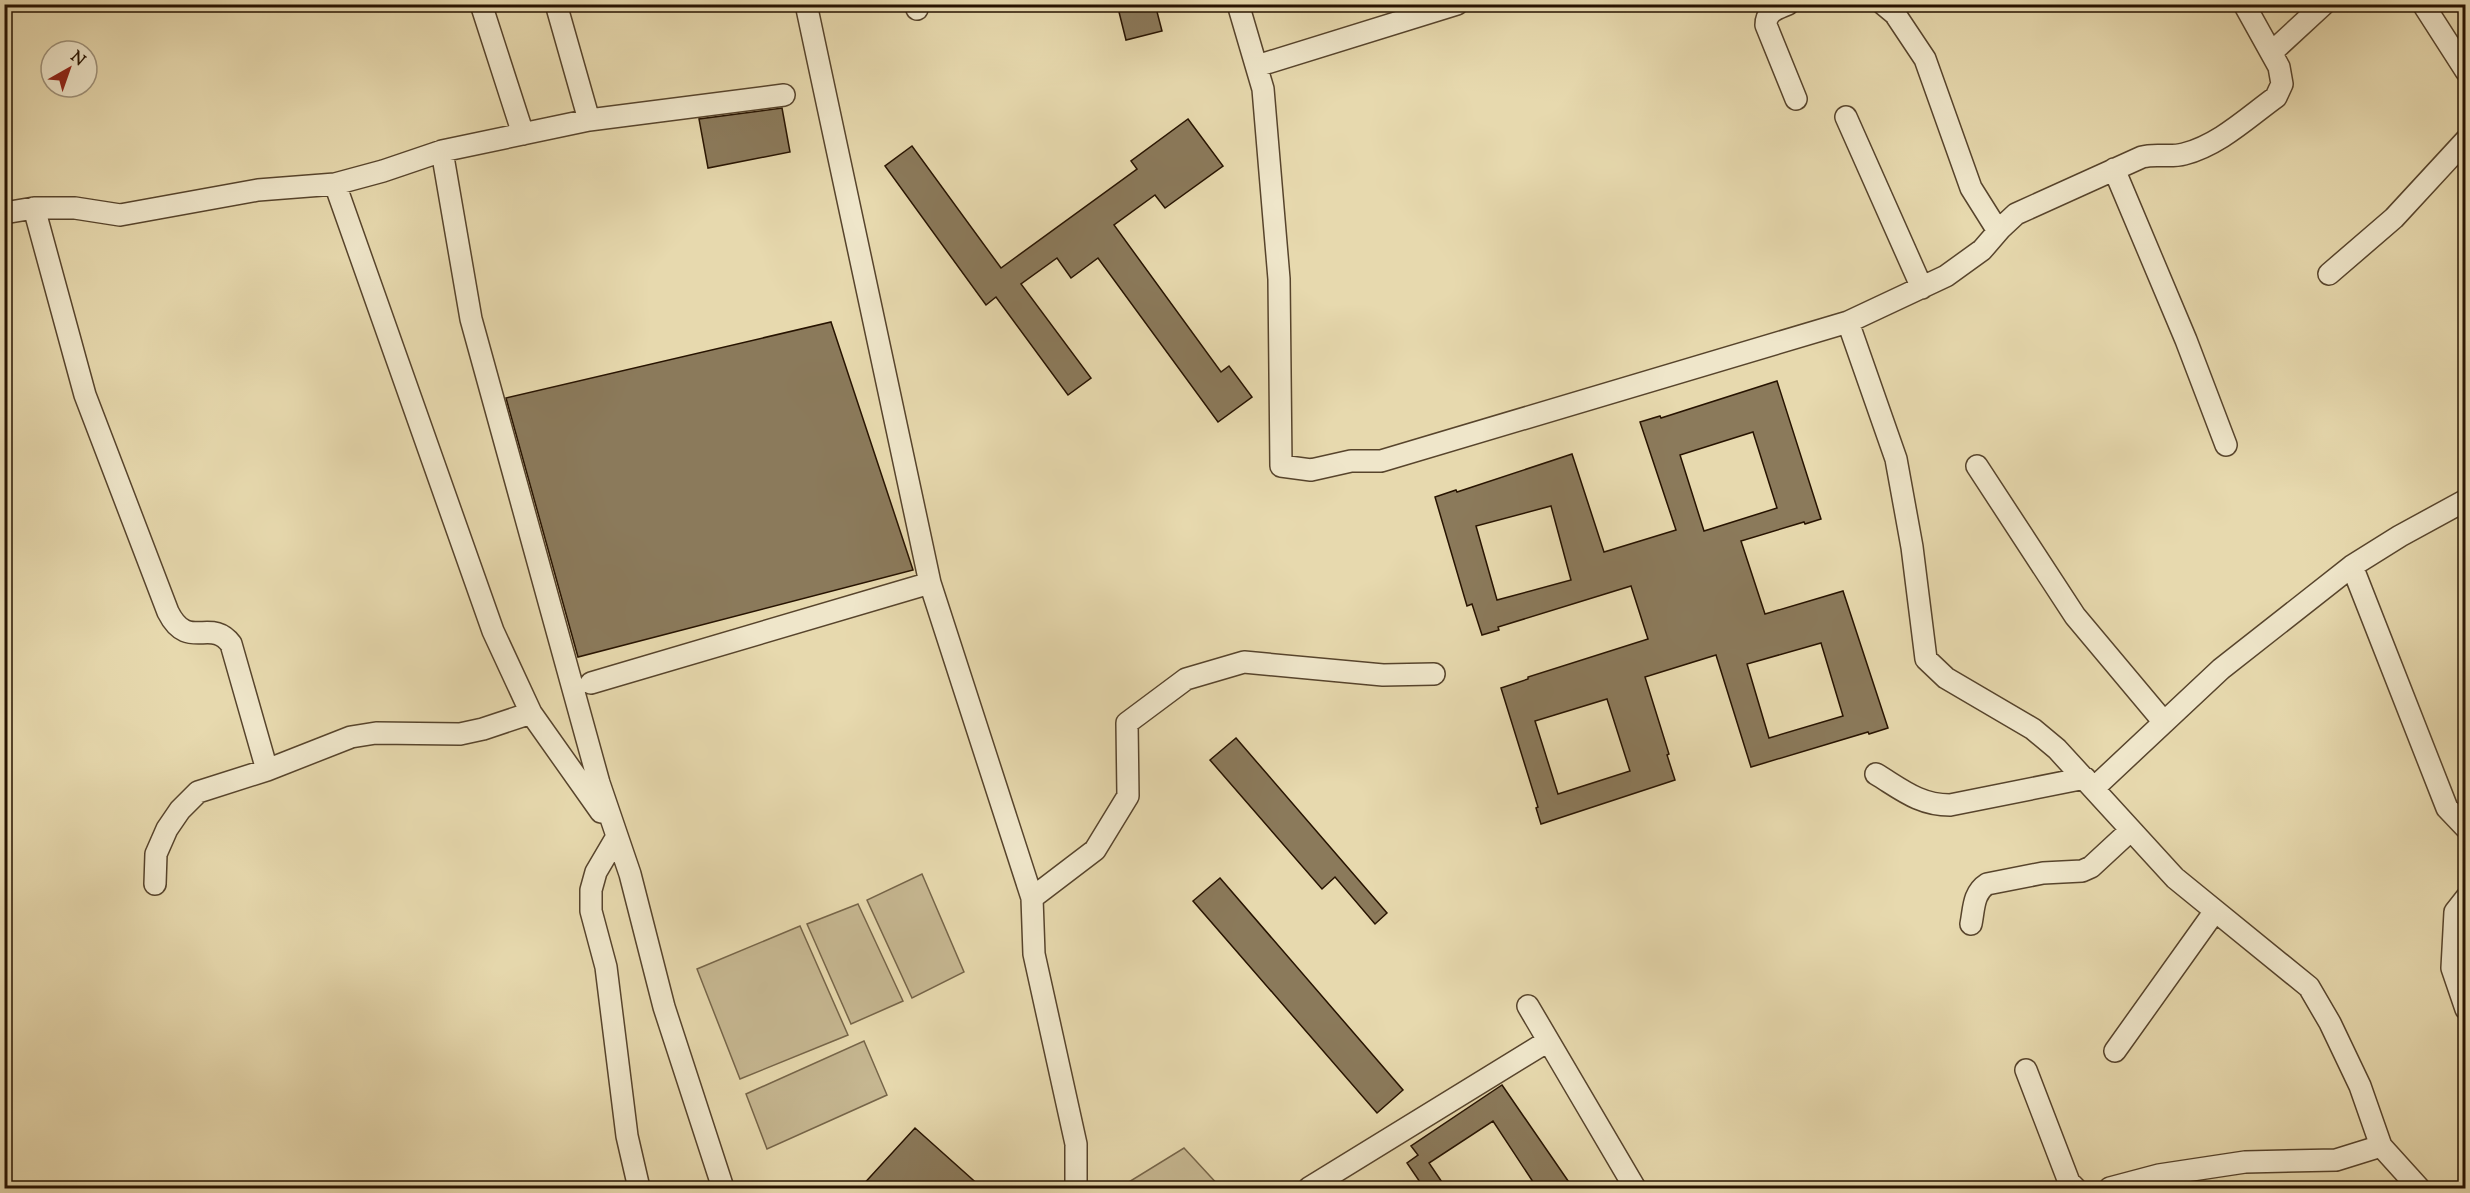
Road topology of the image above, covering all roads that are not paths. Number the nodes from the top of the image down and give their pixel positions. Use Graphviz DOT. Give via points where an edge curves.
graph roads {
  1 [pos="482,4"];
  2 [pos="556,4"];
  3 [pos="806,4"];
  4 [pos="1238,4"];
  5 [pos="1457,4"];
  6 [pos="1788,4"];
  7 [pos="1883,4"];
  8 [pos="2244,4"];
  9 [pos="2324,4"];
  10 [pos="2422,4"];
  11 [pos="2272,52"];
  12 [pos="1257,66"];
  13 [pos="2466,71"];
  14 [pos="784,95"];
  15 [pos="1796,99"];
  16 [pos="1846,117"];
  17 [pos="590,120"];
  18 [pos="523,134"];
  19 [pos="2466,140"];
  20 [pos="442,151"];
  21 [pos="2114,169"];
  22 [pos="335,184"];
  23 [pos="34,208"];
  24 [pos="4,213"];
  25 [pos="1998,231"];
  26 [pos="2330,274"];
  27 [pos="1922,288"];
  28 [pos="1848,322"];
  29 [pos="2226,445"];
  30 [pos="1977,466"];
  31 [pos="2466,500"];
  32 [pos="2352,566"];
  33 [pos="930,583"];
  34 [pos="1434,674"];
  35 [pos="591,683"];
  36 [pos="531,713"];
  37 [pos="2163,721"];
  38 [pos="267,770"];
  39 [pos="1876,774"];
  40 [pos="2089,783"];
  41 [pos="2466,828"];
  42 [pos="2132,830"];
  43 [pos="614,832"];
  44 [pos="155,884"];
  45 [pos="1032,898"];
  46 [pos="2466,898"];
  47 [pos="2215,911"];
  48 [pos="1971,924"];
  49 [pos="1528,1006"];
  50 [pos="2466,1009"];
  51 [pos="1548,1041"];
  52 [pos="2115,1051"];
  53 [pos="2026,1070"];
  54 [pos="2381,1146"];
  55 [pos="639,1188"];
  56 [pos="723,1188"];
  57 [pos="1076,1188"];
  58 [pos="1309,1188"];
  59 [pos="1635,1188"];
  60 [pos="2074,1188"];
  61 [pos="2110,1188"];
  62 [pos="2419,1188"];
  1 -- 18 [label="street"];
  2 -- 17 [label="street"];
  3 -- 33 [label="street"];
  4 -- 12 [label="street"];
  5 -- 12 [label="street"];
  6 -- 15 [label="street" via="1772,11 1766,25"];
  7 -- 25 [label="street" via="1925,58 1971,188"];
  8 -- 11 [label="street"];
  9 -- 11 [label="street"];
  10 -- 13 [label="street"];
  11 -- 21 [label="street" via="2282,84 2277,97 2211,144 2170,156 2154,153"];
  12 -- 28 [label="street" via="1263,89 1279,279 1281,466 1311,471 1351,461 1381,461"];
  14 -- 17 [label="street"];
  16 -- 27 [label="street"];
  17 -- 18 [label="street"];
  18 -- 20 [label="street"];
  19 -- 26 [label="street" via="2394,218"];
  20 -- 22 [label="street"];
  20 -- 43 [label="street" via="471,319"];
  21 -- 25 [label="street" via="2016,214"];
  21 -- 29 [label="street"];
  22 -- 23 [label="street" via="258,190 120,215 75,208"];
  22 -- 36 [label="street" via="493,632"];
  23 -- 24 [label="street"];
  23 -- 38 [label="street" via="85,395 168,612 187,633 214,632 231,644"];
  25 -- 27 [label="street" via="1973,256"];
  27 -- 28 [label="street"];
  28 -- 40 [label="street" via="1896,459 1926,659 1946,678 2033,729"];
  30 -- 37 [label="street" via="2075,616"];
  31 -- 32 [label="street"];
  32 -- 37 [label="street" via="2221,669"];
  32 -- 41 [label="street" via="2447,808"];
  33 -- 35 [label="street"];
  33 -- 45 [label="street"];
  34 -- 45 [label="street" via="1383,675 1244,662 1186,679 1127,723 1128,796 1095,850"];
  36 -- 38 [label="street" via="460,734 376,733 351,737"];
  36 -- 43 [label="street"];
  37 -- 40 [label="street"];
  38 -- 44 [label="street" via="198,792 180,810 166,829 156,854"];
  39 -- 40 [label="street" via="1932,805"];
  40 -- 42 [label="street"];
  42 -- 47 [label="street" via="2175,878"];
  42 -- 48 [label="street" via="2082,871 2043,873 1987,884 1976,895"];
  43 -- 55 [label="street" via="591,890 591,911 606,967 627,1136"];
  43 -- 56 [label="street" via="630,874 664,1007"];
  45 -- 57 [label="street" via="1034,954 1076,1144"];
  46 -- 50 [label="street" via="2455,912 2452,968"];
  47 -- 52 [label="street"];
  47 -- 54 [label="street" via="2309,987 2360,1086"];
  49 -- 51 [label="street"];
  51 -- 58 [label="street"];
  51 -- 59 [label="street"];
  53 -- 60 [label="street"];
  54 -- 61 [label="street" via="2336,1160 2245,1162 2159,1175"];
  54 -- 62 [label="street"];
}
